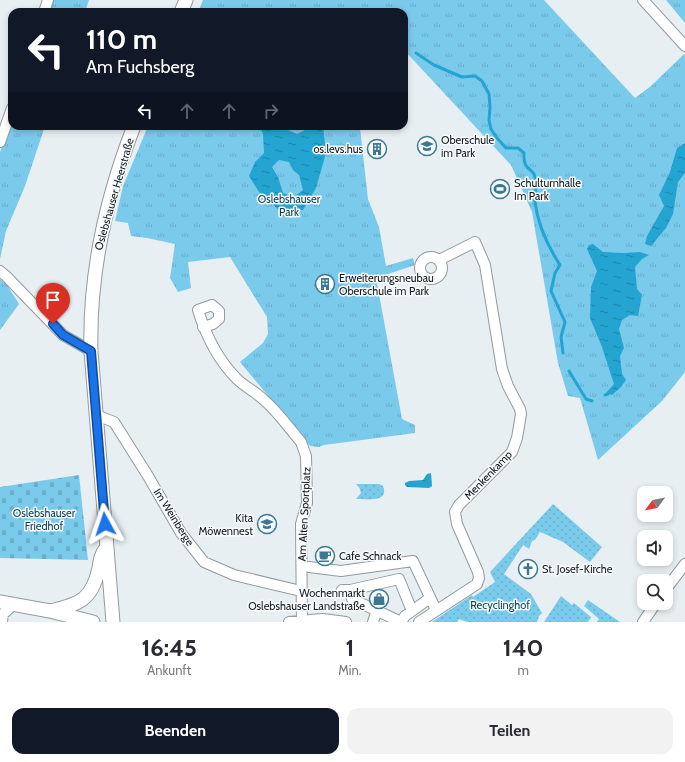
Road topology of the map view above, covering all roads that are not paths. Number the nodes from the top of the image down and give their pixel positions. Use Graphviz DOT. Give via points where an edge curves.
graph roads {
  1 [pos="642,0"];
  2 [pos="685,46"];
  3 [pos="8,119"];
  4 [pos="133,130"];
  5 [pos="0,142"];
  6 [pos="439,260"];
  7 [pos="0,271"];
  8 [pos="203,327"];
  9 [pos="91,351"];
  10 [pos="96,415"];
  11 [pos="108,547"];
  12 [pos="685,564"];
  13 [pos="309,567"];
  14 [pos="673,580"];
  15 [pos="301,591"];
  16 [pos="430,598"];
  17 [pos="6,603"];
  18 [pos="377,610"];
  19 [pos="436,610"];
  20 [pos="651,610"];
  21 [pos="50,611"];
  22 [pos="412,611"];
  23 [pos="302,621"];
  24 [pos="2,622"];
  25 [pos="93,622"];
  26 [pos="113,622"];
  27 [pos="289,622"];
  28 [pos="346,622"];
  29 [pos="372,622"];
  30 [pos="401,622"];
  31 [pos="419,622"];
  32 [pos="643,622"];
  1 -- 2 [label="street"];
  3 -- 5 [label="street"];
  4 -- 9 [label="main road, Oslebshauser Heerstraße" via="102,228 91,309"];
  6 -- 19 [label="street, Menkenkamp" via="475,242 485,265 502,369 521,414 518,438 512,452 455,512 457,524 478,572 477,584"];
  7 -- 9 [label="street" via="63,335"];
  8 -- 15 [label="street, Am Alten Sportplatz" via="221,360 238,380 265,400 301,442 304,449 307,503 301,524"];
  9 -- 10 [label="main road, Oslebshauser Heerstraße"];
  10 -- 11 [label="main road, Oslebshauser Heerstraße"];
  10 -- 15 [label="street, Im Weinberge" via="114,422 181,533 204,562 234,575"];
  11 -- 21 [label="main road" via="102,553 92,589 85,597 77,604"];
  11 -- 26 [label="main road, Oslebshauser Heerstraße"];
  12 -- 14 [label="street"];
  13 -- 16 [label="street" via="341,571 413,561"];
  15 -- 23 [label="street, Am Alten Sportplatz"];
  16 -- 19 [label="street"];
  16 -- 22 [label="street"];
  17 -- 21 [label="main road"];
  17 -- 24 [label="street"];
  18 -- 22 [label="street" via="352,599 346,590 399,579"];
  18 -- 29 [label="street"];
  18 -- 30 [label="street"];
  19 -- 31 [label="street, Menkenkamp"];
  20 -- 32 [label="street"];
  21 -- 25 [label="main road"];
  22 -- 30 [label="street"];
  23 -- 27 [label="street"];
  23 -- 28 [label="street" via="322,619"];
}
